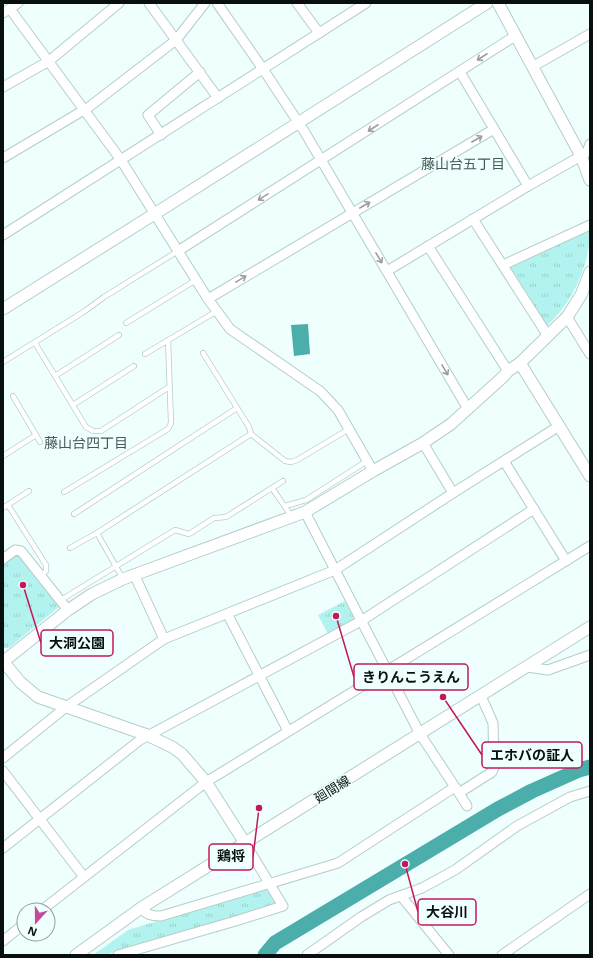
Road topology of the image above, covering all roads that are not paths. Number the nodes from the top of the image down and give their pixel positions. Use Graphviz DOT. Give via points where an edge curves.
graph roads {
  1 [pos="18,3"];
  2 [pos="119,3"];
  3 [pos="149,3"];
  4 [pos="205,3"];
  5 [pos="217,3"];
  6 [pos="297,3"];
  7 [pos="366,3"];
  8 [pos="487,3"];
  9 [pos="498,3"];
  10 [pos="6,11"];
  11 [pos="319,33"];
  12 [pos="590,34"];
  13 [pos="515,36"];
  14 [pos="176,40"];
  15 [pos="49,62"];
  16 [pos="532,67"];
  17 [pos="264,68"];
  18 [pos="200,72"];
  19 [pos="460,72"];
  20 [pos="3,87"];
  21 [pos="218,98"];
  22 [pos="85,110"];
  23 [pos="298,122"];
  24 [pos="494,129"];
  25 [pos="161,135"];
  26 [pos="590,144"];
  27 [pos="581,156"];
  28 [pos="3,158"];
  29 [pos="121,160"];
  30 [pos="322,160"];
  31 [pos="590,180"];
  32 [pos="528,186"];
  33 [pos="352,212"];
  34 [pos="156,214"];
  35 [pos="474,219"];
  36 [pos="590,225"];
  37 [pos="3,235"];
  38 [pos="428,246"];
  39 [pos="178,251"];
  40 [pos="503,265"];
  41 [pos="387,271"];
  42 [pos="590,272"];
  43 [pos="196,280"];
  44 [pos="208,299"];
  45 [pos="4,307"];
  46 [pos="217,311"];
  47 [pos="567,317"];
  48 [pos="126,323"];
  49 [pos="119,335"];
  50 [pos="548,336"];
  51 [pos="168,340"];
  52 [pos="35,343"];
  53 [pos="203,353"];
  54 [pos="145,354"];
  55 [pos="590,354"];
  56 [pos="3,362"];
  57 [pos="520,363"];
  58 [pos="134,366"];
  59 [pos="508,371"];
  60 [pos="55,376"];
  61 [pos="169,387"];
  62 [pos="13,396"];
  63 [pos="73,405"];
  64 [pos="237,408"];
  65 [pos="468,409"];
  66 [pos="559,426"];
  67 [pos="349,429"];
  68 [pos="251,434"];
  69 [pos="36,435"];
  70 [pos="40,442"];
  71 [pos="423,443"];
  72 [pos="3,456"];
  73 [pos="504,461"];
  74 [pos="370,466"];
  75 [pos="590,475"];
  76 [pos="283,481"];
  77 [pos="272,488"];
  78 [pos="29,491"];
  79 [pos="64,492"];
  80 [pos="453,493"];
  81 [pos="8,505"];
  82 [pos="285,506"];
  83 [pos="3,508"];
  84 [pos="534,510"];
  85 [pos="305,512"];
  86 [pos="74,514"];
  87 [pos="292,516"];
  88 [pos="97,533"];
  89 [pos="590,546"];
  90 [pos="70,548"];
  91 [pos="3,559"];
  92 [pos="566,561"];
  93 [pos="117,567"];
  94 [pos="335,570"];
  95 [pos="134,574"];
  96 [pos="41,576"];
  97 [pos="123,578"];
  98 [pos="61,600"];
  99 [pos="68,610"];
  100 [pos="228,614"];
  101 [pos="361,621"];
  102 [pos="590,627"];
  103 [pos="164,639"];
  104 [pos="590,655"];
  105 [pos="3,661"];
  106 [pos="527,667"];
  107 [pos="387,671"];
  108 [pos="260,675"];
  109 [pos="481,696"];
  110 [pos="66,707"];
  111 [pos="288,731"];
  112 [pos="420,734"];
  113 [pos="148,736"];
  114 [pos="3,758"];
  115 [pos="3,771"];
  116 [pos="206,782"];
  117 [pos="457,790"];
  118 [pos="590,791"];
  119 [pos="467,806"];
  120 [pos="39,820"];
  121 [pos="245,843"];
  122 [pos="3,848"];
  123 [pos="84,877"];
  124 [pos="270,883"];
  125 [pos="590,894"];
  126 [pos="401,896"];
  127 [pos="52,902"];
  128 [pos="141,908"];
  129 [pos="16,930"];
  130 [pos="3,940"];
  131 [pos="76,955"];
  132 [pos="118,955"];
  133 [pos="307,955"];
  134 [pos="448,955"];
  135 [pos="502,955"];
  1 -- 10 [label="street"];
  2 -- 15 [label="street"];
  3 -- 14 [label="street"];
  4 -- 14 [label="street"];
  5 -- 17 [label="street"];
  6 -- 11 [label="street"];
  7 -- 11 [label="street"];
  8 -- 23 [label="street"];
  9 -- 13 [label="street"];
  10 -- 15 [label="street"];
  11 -- 17 [label="street"];
  12 -- 16 [label="street"];
  13 -- 16 [label="street"];
  13 -- 19 [label="street, one-way"];
  14 -- 18 [label="street"];
  14 -- 22 [label="street"];
  15 -- 20 [label="street"];
  15 -- 22 [label="street"];
  16 -- 27 [label="street"];
  17 -- 21 [label="street"];
  17 -- 23 [label="street"];
  18 -- 21 [label="street"];
  18 -- 25 [label="street" via="148,115"];
  19 -- 24 [label="street"];
  19 -- 30 [label="street, one-way"];
  21 -- 25 [label="street"];
  22 -- 28 [label="street"];
  22 -- 29 [label="street"];
  23 -- 30 [label="street"];
  23 -- 34 [label="street"];
  24 -- 32 [label="street"];
  33 -- 24 [label="street, one-way"];
  25 -- 29 [label="street"];
  26 -- 27 [label="street" via="587,152"];
  27 -- 31 [label="street"];
  27 -- 32 [label="street"];
  29 -- 34 [label="street"];
  29 -- 37 [label="street"];
  30 -- 33 [label="street"];
  30 -- 39 [label="street, one-way"];
  32 -- 35 [label="street"];
  33 -- 41 [label="street, one-way"];
  44 -- 33 [label="street, one-way"];
  34 -- 39 [label="street"];
  34 -- 45 [label="street"];
  35 -- 38 [label="street"];
  35 -- 40 [label="street"];
  36 -- 40 [label="street"];
  38 -- 41 [label="street"];
  38 -- 59 [label="street"];
  39 -- 43 [label="street"];
  39 -- 52 [label="lane"];
  40 -- 50 [label="street"];
  41 -- 65 [label="street, one-way"];
  42 -- 47 [label="street" via="581,295"];
  43 -- 44 [label="street"];
  43 -- 48 [label="lane"];
  44 -- 46 [label="street"];
  46 -- 51 [label="lane"];
  46 -- 67 [label="street" via="230,328 320,391 338,410"];
  47 -- 50 [label="street"];
  47 -- 55 [label="street"];
  49 -- 60 [label="lane"];
  50 -- 57 [label="street"];
  51 -- 54 [label="lane"];
  51 -- 61 [label="lane"];
  52 -- 56 [label="lane"];
  52 -- 60 [label="lane"];
  53 -- 64 [label="lane"];
  57 -- 59 [label="street"];
  57 -- 66 [label="street"];
  58 -- 63 [label="lane"];
  59 -- 65 [label="street"];
  60 -- 63 [label="lane"];
  61 -- 63 [label="lane" via="101,431 93,431 86,427"];
  61 -- 79 [label="lane" via="171,423 168,428"];
  62 -- 69 [label="lane"];
  64 -- 68 [label="lane"];
  64 -- 86 [label="lane"];
  65 -- 71 [label="street"];
  66 -- 73 [label="street"];
  66 -- 75 [label="street"];
  67 -- 68 [label="lane" via="291,462 284,461"];
  67 -- 74 [label="street"];
  68 -- 88 [label="lane"];
  69 -- 70 [label="lane"];
  69 -- 72 [label="lane"];
  71 -- 74 [label="street"];
  71 -- 80 [label="street"];
  73 -- 80 [label="street"];
  73 -- 84 [label="street"];
  74 -- 82 [label="lane" via="306,500"];
  74 -- 85 [label="street"];
  76 -- 77 [label="lane"];
  77 -- 82 [label="lane"];
  77 -- 93 [label="lane" via="226,517 214,518 189,534 175,530"];
  78 -- 81 [label="lane"];
  80 -- 94 [label="street"];
  81 -- 83 [label="lane"];
  81 -- 96 [label="lane" via="46,565 46,571"];
  82 -- 87 [label="lane"];
  84 -- 92 [label="street"];
  84 -- 101 [label="street"];
  85 -- 87 [label="street"];
  85 -- 94 [label="street"];
  87 -- 95 [label="street"];
  88 -- 90 [label="lane"];
  88 -- 93 [label="lane"];
  89 -- 92 [label="street"];
  91 -- 96 [label="street" via="15,550 21,551"];
  92 -- 107 [label="street"];
  93 -- 97 [label="lane"];
  93 -- 98 [label="lane"];
  94 -- 100 [label="street"];
  94 -- 101 [label="street"];
  95 -- 97 [label="street"];
  95 -- 103 [label="street"];
  96 -- 98 [label="street"];
  97 -- 99 [label="street"];
  98 -- 99 [label="street"];
  99 -- 105 [label="street"];
  100 -- 103 [label="street"];
  100 -- 108 [label="street"];
  101 -- 107 [label="street"];
  101 -- 108 [label="street"];
  102 -- 106 [label="street, 廻間線"];
  103 -- 110 [label="street"];
  104 -- 106 [label="street" via="548,670"];
  105 -- 110 [label="street" via="32,692 47,701"];
  106 -- 109 [label="street, 廻間線"];
  107 -- 111 [label="street"];
  107 -- 112 [label="street"];
  108 -- 111 [label="street"];
  108 -- 113 [label="street"];
  109 -- 112 [label="street, 廻間線"];
  109 -- 117 [label="street" via="493,723 494,767 492,772"];
  110 -- 113 [label="street"];
  110 -- 114 [label="street"];
  111 -- 116 [label="street"];
  112 -- 117 [label="street"];
  112 -- 121 [label="street, 廻間線"];
  113 -- 116 [label="street" via="182,754"];
  113 -- 120 [label="street"];
  115 -- 120 [label="street"];
  116 -- 121 [label="street"];
  116 -- 123 [label="street"];
  117 -- 119 [label="street"];
  117 -- 124 [label="street" via="338,863"];
  118 -- 126 [label="street" via="570,797 517,826 455,870"];
  120 -- 122 [label="street"];
  120 -- 123 [label="street"];
  121 -- 124 [label="street"];
  121 -- 128 [label="street, 廻間線"];
  123 -- 127 [label="street"];
  124 -- 128 [label="street" via="161,916 146,914"];
  124 -- 132 [label="street" via="283,906"];
  125 -- 135 [label="street"];
  126 -- 133 [label="street" via="366,914"];
  126 -- 134 [label="street"];
  128 -- 131 [label="street, 廻間線"];
  129 -- 130 [label="street"];
}
